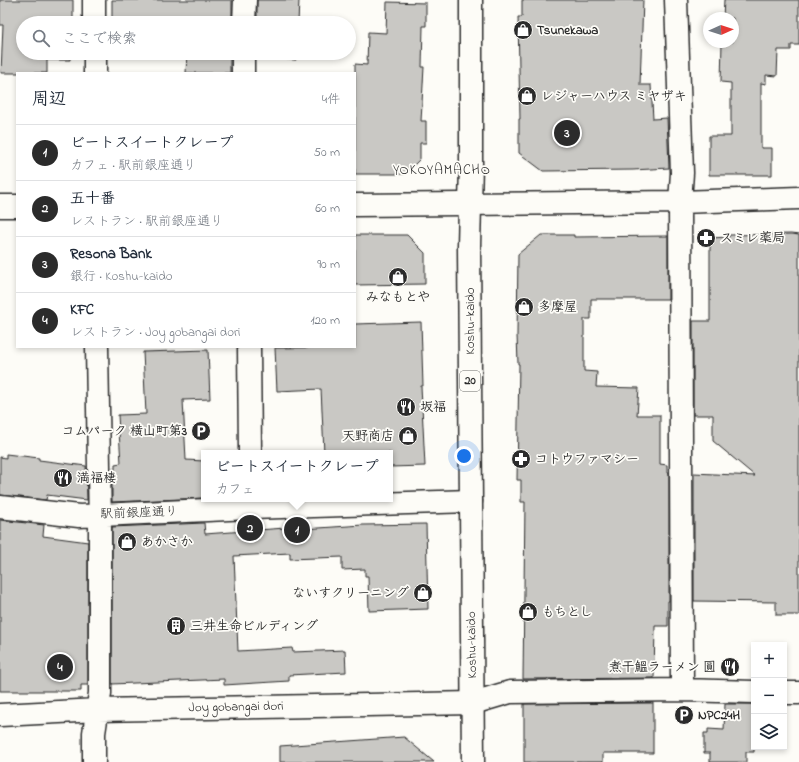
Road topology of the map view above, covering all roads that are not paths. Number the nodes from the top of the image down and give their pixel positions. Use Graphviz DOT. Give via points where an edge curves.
graph roads {
  1 [pos="94,0"];
  2 [pos="245,0"];
  3 [pos="471,0"];
  4 [pos="676,0"];
  5 [pos="94,16"];
  6 [pos="244,16"];
  7 [pos="95,60"];
  8 [pos="243,60"];
  9 [pos="95,72"];
  10 [pos="243,72"];
  11 [pos="799,198"];
  12 [pos="680,202"];
  13 [pos="470,204"];
  14 [pos="356,205"];
  15 [pos="0,206"];
  16 [pos="16,206"];
  17 [pos="97,348"];
  18 [pos="249,348"];
  19 [pos="250,450"];
  20 [pos="471,502"];
  21 [pos="250,504"];
  22 [pos="0,507"];
  23 [pos="100,514"];
  24 [pos="682,690"];
  25 [pos="751,692"];
  26 [pos="787,693"];
  27 [pos="799,693"];
  28 [pos="473,703"];
  29 [pos="98,710"];
  30 [pos="0,716"];
  31 [pos="94,762"];
  32 [pos="473,762"];
  1 -- 5 [label="main road"];
  2 -- 6 [label="main road"];
  3 -- 13 [label="main road, Koshu-kaido / 20"];
  4 -- 12 [label="main road" via="682,173"];
  7 -- 9 [label="main road"];
  8 -- 10 [label="main road"];
  11 -- 12 [label="main road"];
  12 -- 13 [label="main road"];
  12 -- 24 [label="main road"];
  13 -- 14 [label="main road"];
  13 -- 20 [label="main road, Koshu-kaido / 20"];
  15 -- 16 [label="main road"];
  17 -- 23 [label="main road"];
  18 -- 19 [label="main road"];
  20 -- 21 [label="main road, 駅前銀座通り"];
  20 -- 28 [label="main road, Koshu-kaido / 20"];
  21 -- 23 [label="main road, 駅前銀座通り"];
  22 -- 23 [label="main road, 駅前銀座通り" via="79,516"];
  23 -- 29 [label="main road"];
  24 -- 25 [label="main road, Joy gobangai dori"];
  24 -- 28 [label="main road, Joy gobangai dori" via="510,692"];
  26 -- 27 [label="main road"];
  28 -- 29 [label="main road, Joy gobangai dori"];
  28 -- 32 [label="main road, Koshu-kaido / 20"];
  29 -- 30 [label="main road, Joy gobangai dori"];
  29 -- 31 [label="main road" via="94,733"];
}
